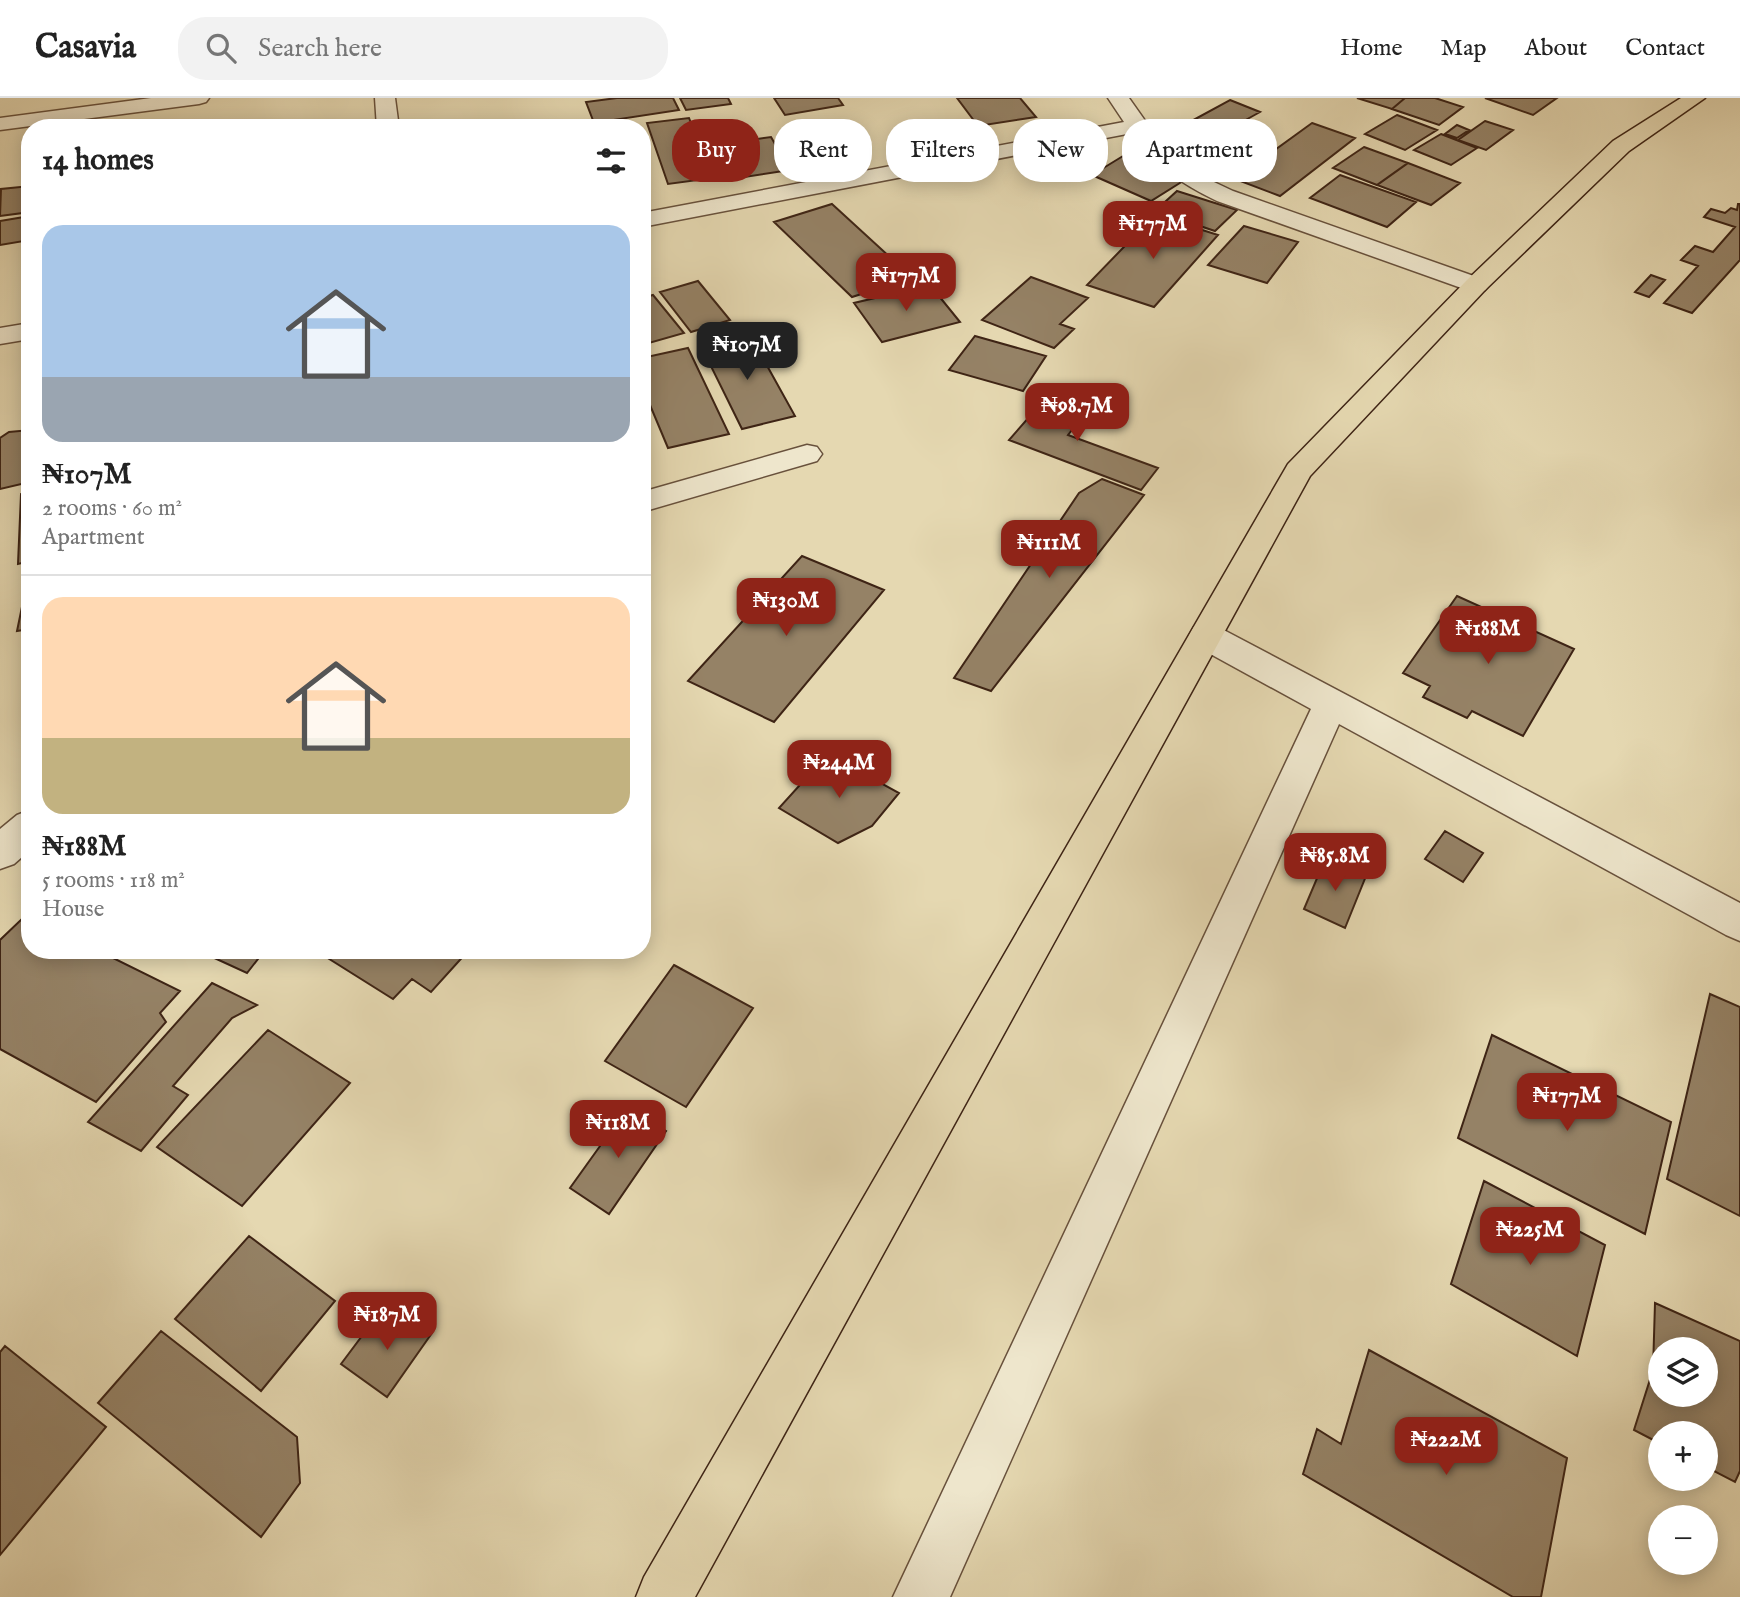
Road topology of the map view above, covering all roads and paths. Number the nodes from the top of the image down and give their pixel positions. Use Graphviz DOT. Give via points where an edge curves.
graph roads {
  1 [pos="199,98"];
  2 [pos="385,98"];
  3 [pos="1118,98"];
  4 [pos="1695,98"];
  5 [pos="38,119"];
  6 [pos="387,119"];
  7 [pos="1132,119"];
  8 [pos="21,121"];
  9 [pos="0,124"];
  10 [pos="1122,129"];
  11 [pos="1195,182"];
  12 [pos="651,218"];
  13 [pos="1475,285"];
  14 [pos="21,332"];
  15 [pos="0,336"];
  16 [pos="807,454"];
  17 [pos="651,499"];
  18 [pos="1206,636"];
  19 [pos="1331,703"];
  20 [pos="21,834"];
  21 [pos="0,853"];
  22 [pos="1740,923"];
  23 [pos="929,1593"];
  24 [pos="664,1597"];
  1 -- 5 [label="street"];
  2 -- 6 [label="street"];
  3 -- 7 [label="street"];
  4 -- 13 [label="main road" via="1621,146"];
  8 -- 9 [label="street"];
  10 -- 12 [label="street"];
  11 -- 13 [label="street"];
  13 -- 18 [label="main road" via="1298,471"];
  14 -- 15 [label="street"];
  16 -- 17 [label="street"];
  18 -- 19 [label="street"];
  18 -- 24 [label="main road"];
  19 -- 22 [label="street"];
  19 -- 23 [label="street"];
  20 -- 21 [label="street"];
}
